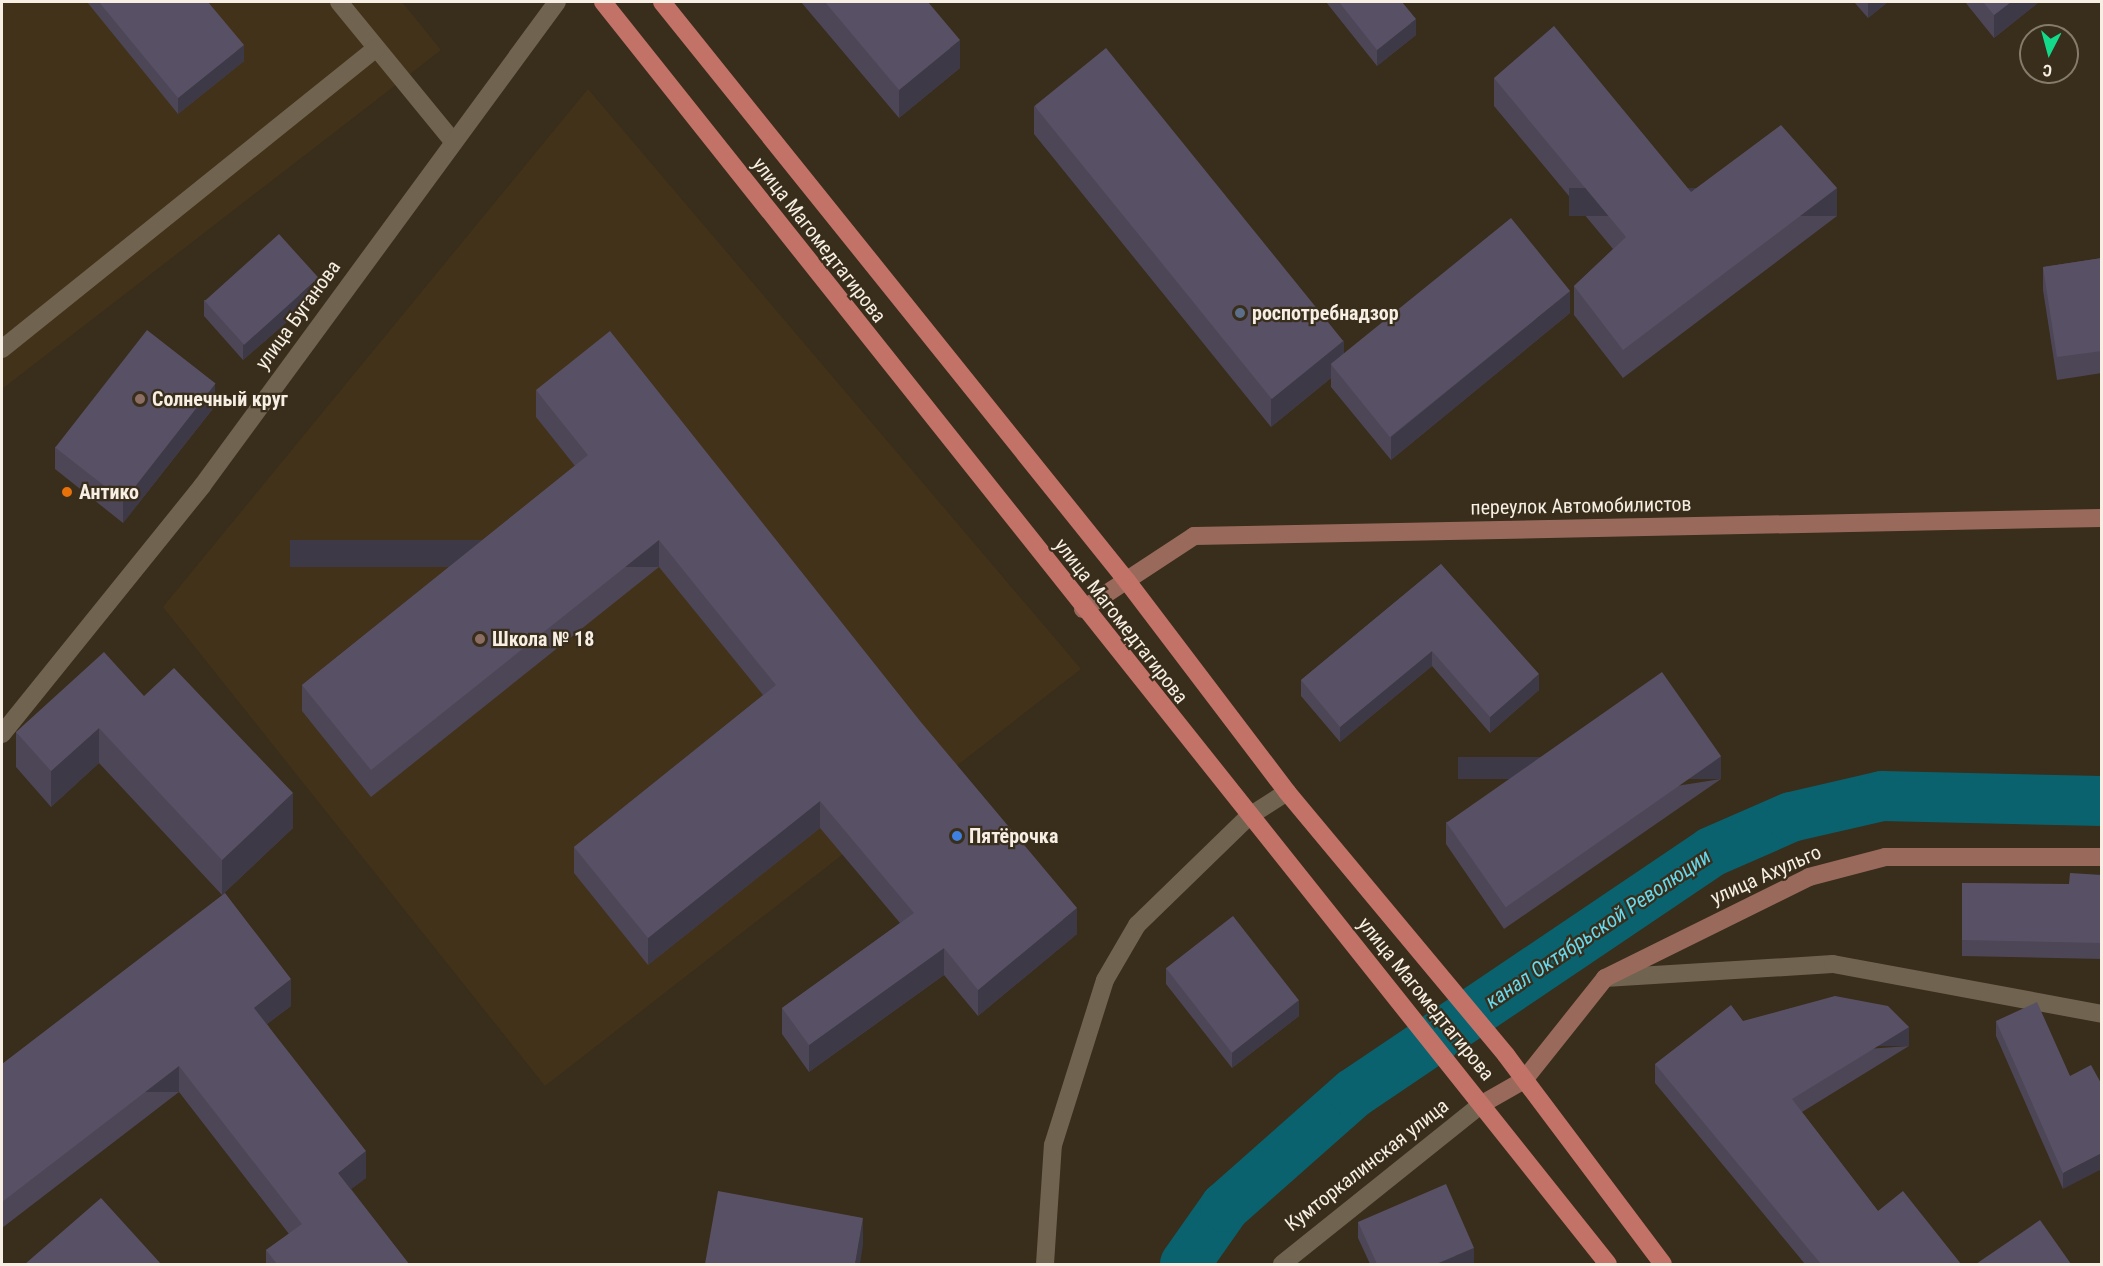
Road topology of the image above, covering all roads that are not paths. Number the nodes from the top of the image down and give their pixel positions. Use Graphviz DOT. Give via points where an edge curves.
graph roads {
  1 [pos="339,2"];
  2 [pos="557,2"];
  3 [pos="603,2"];
  4 [pos="662,2"];
  5 [pos="376,48"];
  6 [pos="452,139"];
  7 [pos="2,349"];
  8 [pos="2102,518"];
  9 [pos="1126,581"];
  10 [pos="1083,609"];
  11 [pos="2,734"];
  12 [pos="1287,792"];
  13 [pos="1248,817"];
  14 [pos="2102,857"];
  15 [pos="1605,978"];
  16 [pos="2102,1014"];
  17 [pos="1524,1080"];
  18 [pos="1482,1104"];
  19 [pos="1045,1264"];
  20 [pos="1282,1264"];
  21 [pos="1608,1264"];
  22 [pos="1663,1264"];
  1 -- 5 [label="street"];
  2 -- 6 [label="street, улица Буганова"];
  3 -- 10 [label="main road, улица Магомедтагирова"];
  4 -- 9 [label="main road, улица Магомедтагирова"];
  5 -- 6 [label="street"];
  5 -- 7 [label="street"];
  6 -- 11 [label="street, улица Буганова" via="202,486"];
  8 -- 9 [label="main road, переулок Автомобилистов" via="1194,536"];
  9 -- 10 [label="main road, переулок Автомобилистов"];
  9 -- 12 [label="main road, улица Магомедтагирова"];
  10 -- 13 [label="main road, улица Магомедтагирова"];
  12 -- 13 [label="street"];
  12 -- 17 [label="main road, улица Магомедтагирова"];
  13 -- 18 [label="main road, улица Магомедтагирова"];
  13 -- 19 [label="street" via="1137,925 1105,980 1053,1145"];
  14 -- 15 [label="main road, улица Ахульго" via="1925,855 1845,865 1773,892"];
  15 -- 16 [label="street" via="1833,964"];
  15 -- 17 [label="main road"];
  17 -- 18 [label="main road"];
  17 -- 22 [label="main road, улица Магомедтагирова"];
  18 -- 20 [label="street, Кумторкалинская улица"];
  18 -- 21 [label="main road, улица Магомедтагирова"];
}
